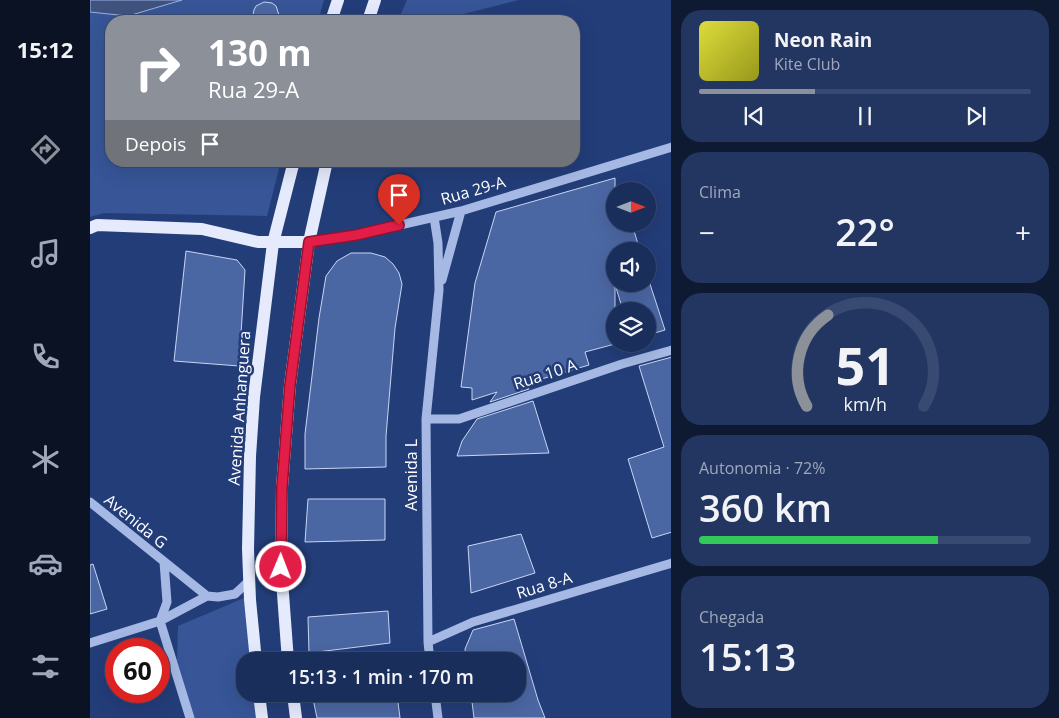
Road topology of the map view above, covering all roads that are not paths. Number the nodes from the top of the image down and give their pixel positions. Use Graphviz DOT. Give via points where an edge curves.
graph roads {
  1 [pos="338,0"];
  2 [pos="375,0"];
  3 [pos="333,15"];
  4 [pos="370,15"];
  5 [pos="671,147"];
  6 [pos="292,167"];
  7 [pos="326,167"];
  8 [pos="461,211"];
  9 [pos="434,217"];
  10 [pos="90,228"];
  11 [pos="273,242"];
  12 [pos="309,242"];
  13 [pos="439,290"];
  14 [pos="671,350"];
  15 [pos="426,419"];
  16 [pos="90,502"];
  17 [pos="164,562"];
  18 [pos="671,563"];
  19 [pos="249,581"];
  20 [pos="234,594"];
  21 [pos="207,596"];
  22 [pos="250,600"];
  23 [pos="160,620"];
  24 [pos="428,642"];
  25 [pos="90,643"];
  26 [pos="255,652"];
  27 [pos="287,652"];
  28 [pos="429,652"];
  29 [pos="260,702"];
  30 [pos="294,702"];
  31 [pos="435,702"];
  32 [pos="190,718"];
  33 [pos="262,718"];
  34 [pos="296,718"];
  35 [pos="438,718"];
  1 -- 3 [label="main road"];
  2 -- 4 [label="main road"];
  5 -- 8 [label="street, Rua 29-A"];
  6 -- 11 [label="main road, Avenida Anhanguera"];
  7 -- 12 [label="main road"];
  8 -- 9 [label="street, Rua 29-A"];
  8 -- 13 [label="street, Avenida L"];
  9 -- 12 [label="street, Rua 29-A"];
  9 -- 13 [label="street, Avenida L"];
  10 -- 11 [label="main road" via="97,225 202,229 258,242"];
  11 -- 12 [label="main road"];
  11 -- 19 [label="main road, Avenida Anhanguera" via="249,465"];
  12 -- 27 [label="main road" via="290,385 282,487 281,567"];
  13 -- 15 [label="street, Avenida L"];
  14 -- 15 [label="street, Rua 10 A" via="458,419"];
  15 -- 24 [label="street, Avenida L"];
  16 -- 17 [label="street, Avenida G"];
  17 -- 21 [label="street, Avenida G"];
  17 -- 23 [label="street, Avenida G" via="167,602"];
  18 -- 24 [label="street, Rua 8-A" via="472,622"];
  19 -- 20 [label="street"];
  19 -- 22 [label="main road, Avenida Anhanguera"];
  20 -- 21 [label="street"];
  20 -- 22 [label="street"];
  21 -- 23 [label="street"];
  22 -- 26 [label="main road, Avenida Anhanguera"];
  23 -- 25 [label="street"];
  23 -- 32 [label="street"];
  24 -- 28 [label="street, Avenida L"];
  29 -- 33 [label="main road"];
  30 -- 34 [label="main road"];
  31 -- 35 [label="street"];
}
